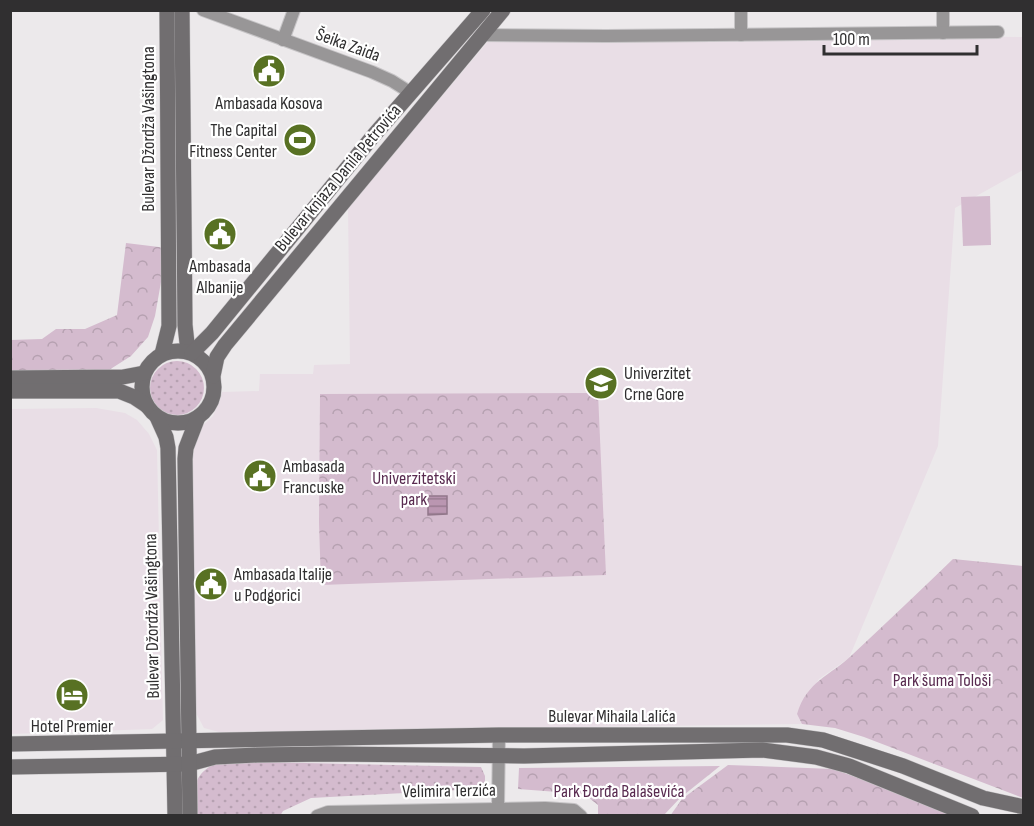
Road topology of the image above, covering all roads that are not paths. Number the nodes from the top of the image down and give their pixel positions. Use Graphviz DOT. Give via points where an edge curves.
graph roads {
  1 [pos="167,10"];
  2 [pos="182,10"];
  3 [pos="204,10"];
  4 [pos="294,10"];
  5 [pos="483,10"];
  6 [pos="503,10"];
  7 [pos="741,10"];
  8 [pos="943,10"];
  9 [pos="998,32"];
  10 [pos="943,33"];
  11 [pos="481,35"];
  12 [pos="741,35"];
  13 [pos="283,40"];
  14 [pos="411,93"];
  15 [pos="190,353"];
  16 [pos="162,354"];
  17 [pos="144,373"];
  18 [pos="213,376"];
  19 [pos="10,378"];
  20 [pos="10,391"];
  21 [pos="146,405"];
  22 [pos="157,417"];
  23 [pos="198,417"];
  24 [pos="499,735"];
  25 [pos="181,742"];
  26 [pos="10,744"];
  27 [pos="499,755"];
  28 [pos="182,764"];
  29 [pos="10,767"];
  30 [pos="1023,807"];
  31 [pos="498,808"];
  32 [pos="175,816"];
  33 [pos="190,816"];
  34 [pos="317,816"];
  35 [pos="581,816"];
  36 [pos="972,816"];
  1 -- 16 [label="main road, Bulevar Džordža Vašingtona" via="169,326"];
  2 -- 15 [label="main road, Bulevar Džordža Vašingtona" via="185,325"];
  3 -- 13 [label="street, Šeika Zaida"];
  4 -- 13 [label="street"];
  5 -- 14 [label="main road, Bulevar knjaza Danila Petrovića"];
  6 -- 11 [label="main road, Bulevar knjaza Danila Petrovića"];
  7 -- 12 [label="street"];
  8 -- 10 [label="street"];
  9 -- 10 [label="street"];
  10 -- 12 [label="street"];
  11 -- 12 [label="street"];
  11 -- 18 [label="main road, Bulevar knjaza Danila Petrovića" via="225,345 217,357"];
  13 -- 14 [label="street, Šeika Zaida" via="372,72"];
  14 -- 15 [label="main road, Bulevar knjaza Danila Petrovića" via="212,333"];
  15 -- 16 [label="main road"];
  15 -- 18 [label="main road" via="205,363"];
  16 -- 17 [label="main road"];
  17 -- 19 [label="main road" via="123,377"];
  17 -- 21 [label="main road" via="142,392"];
  18 -- 23 [label="main road" via="211,402"];
  20 -- 21 [label="main road" via="119,391"];
  21 -- 22 [label="main road"];
  22 -- 23 [label="main road" via="182,423"];
  22 -- 25 [label="main road, Bulevar Džordža Vašingtona" via="168,448"];
  23 -- 25 [label="main road, Bulevar Džordža Vašingtona" via="185,459"];
  24 -- 25 [label="main road, Bulevar Mihaila Lalića"];
  24 -- 27 [label="street"];
  24 -- 30 [label="main road, Bulevar Mihaila Lalića" via="787,735 823,740 983,798"];
  25 -- 26 [label="main road, Bulevar Mihaila Lalića"];
  25 -- 28 [label="main road, Bulevar Džordža Vašingtona"];
  27 -- 28 [label="main road, Bulevar Mihaila Lalića" via="257,755"];
  27 -- 31 [label="street"];
  27 -- 36 [label="main road, Bulevar Mihaila Lalića" via="786,752 849,766"];
  28 -- 29 [label="main road, Bulevar Mihaila Lalića"];
  28 -- 32 [label="main road, Bulevar Džordža Vašingtona"];
  28 -- 33 [label="main road, Bulevar Džordža Vašingtona"];
  31 -- 34 [label="street, Velimira Terzića" via="328,812"];
  31 -- 35 [label="street, Velimira Terzića" via="562,808"];
}
